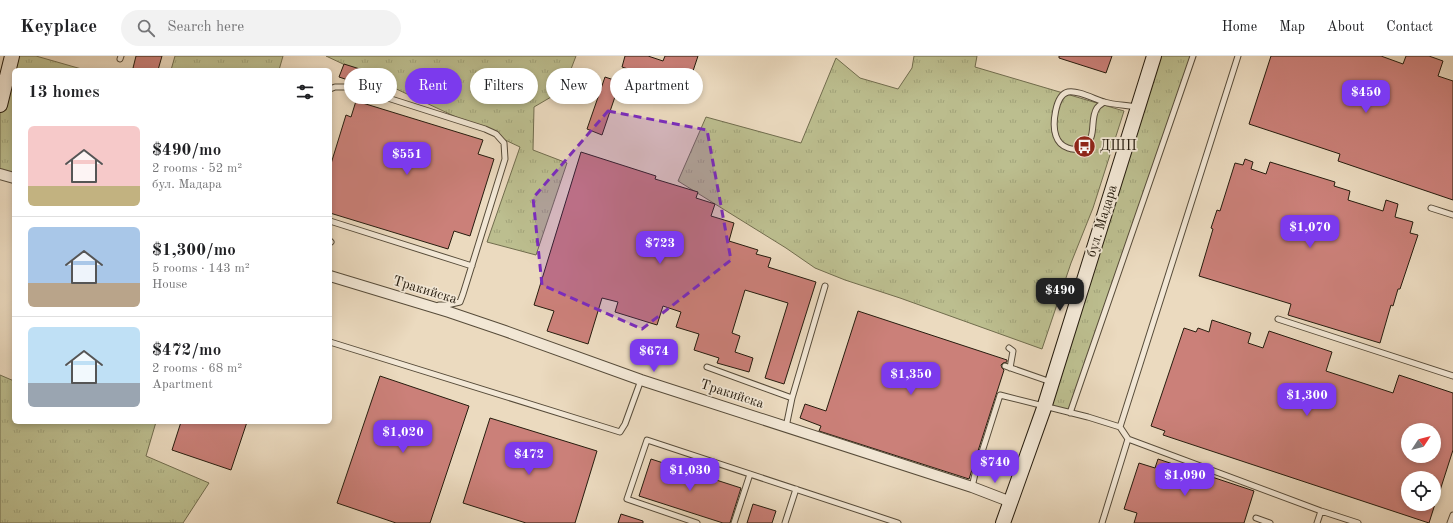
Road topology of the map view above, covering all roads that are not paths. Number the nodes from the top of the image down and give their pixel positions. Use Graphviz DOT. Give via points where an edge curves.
graph roads {
  1 [pos="12,56"];
  2 [pos="1154,56"];
  3 [pos="1193,56"];
  4 [pos="1238,56"];
  5 [pos="332,88"];
  6 [pos="1104,102"];
  7 [pos="0,105"];
  8 [pos="1138,107"];
  9 [pos="0,174"];
  10 [pos="12,177"];
  11 [pos="1431,208"];
  12 [pos="1453,215"];
  13 [pos="332,222"];
  14 [pos="472,266"];
  15 [pos="332,277"];
  16 [pos="825,286"];
  17 [pos="426,305"];
  18 [pos="1278,319"];
  19 [pos="332,343"];
  20 [pos="1009,348"];
  21 [pos="707,368"];
  22 [pos="1453,376"];
  23 [pos="641,380"];
  24 [pos="1052,382"];
  25 [pos="792,398"];
  26 [pos="1044,406"];
  27 [pos="1070,413"];
  28 [pos="786,427"];
  29 [pos="1120,427"];
  30 [pos="1128,439"];
  31 [pos="750,474"];
  32 [pos="972,487"];
  33 [pos="796,489"];
  34 [pos="1011,502"];
  35 [pos="1321,511"];
  36 [pos="1453,515"];
  37 [pos="1256,518"];
  38 [pos="697,523"];
  39 [pos="734,523"];
  40 [pos="785,523"];
  41 [pos="898,523"];
  42 [pos="1004,523"];
  43 [pos="1102,523"];
  44 [pos="1270,523"];
  45 [pos="1317,523"];
  46 [pos="1358,523"];
  47 [pos="1450,523"];
  1 -- 7 [label="main road"];
  2 -- 8 [label="main road, бул. Мадара"];
  3 -- 27 [label="lane"];
  4 -- 29 [label="lane"];
  5 -- 14 [label="lane" via="345,87 369,92 486,129 496,134 504,143 505,159"];
  6 -- 6 [label="lane" via="1074,92 1062,95 1058,101 1054,129 1059,142 1071,149 1081,148 1088,143 1097,107"];
  6 -- 8 [label="lane"];
  8 -- 24 [label="main road, бул. Мадара"];
  9 -- 10 [label="street"];
  11 -- 12 [label="lane"];
  13 -- 14 [label="lane"];
  14 -- 17 [label="lane" via="460,302"];
  15 -- 17 [label="street, Тракийска"];
  16 -- 25 [label="lane"];
  17 -- 23 [label="street, Тракийска"];
  18 -- 22 [label="lane"];
  19 -- 23 [label="lane" via="620,432"];
  20 -- 24 [label="lane" via="1013,351 1008,367"];
  21 -- 25 [label="lane"];
  23 -- 28 [label="street, Тракийска"];
  24 -- 26 [label="main road, бул. Мадара"];
  25 -- 28 [label="lane"];
  26 -- 27 [label="lane"];
  26 -- 32 [label="lane" via="1000,395"];
  26 -- 34 [label="main road, бул. Мадара"];
  27 -- 29 [label="lane"];
  28 -- 32 [label="street, Тракийска"];
  29 -- 30 [label="lane"];
  30 -- 35 [label="lane"];
  30 -- 43 [label="lane"];
  31 -- 33 [label="lane"];
  31 -- 38 [label="lane" via="647,440 627,499"];
  31 -- 39 [label="lane"];
  32 -- 34 [label="street, Тракийска"];
  33 -- 40 [label="lane"];
  33 -- 41 [label="lane"];
  34 -- 42 [label="main road, бул. Мадара"];
  35 -- 45 [label="lane"];
  35 -- 46 [label="lane"];
  36 -- 47 [label="lane"];
  37 -- 44 [label="lane"];
}
